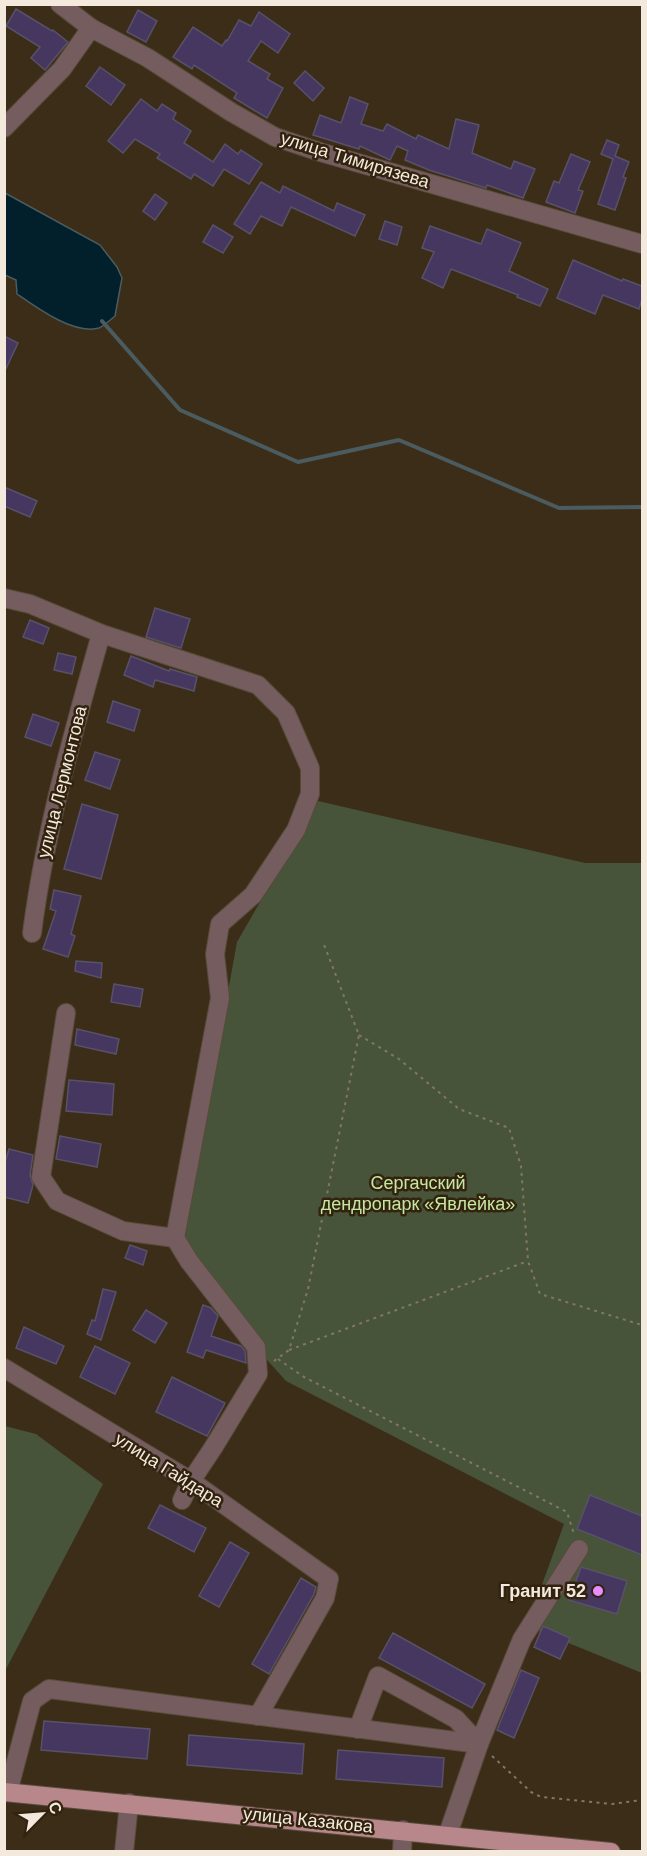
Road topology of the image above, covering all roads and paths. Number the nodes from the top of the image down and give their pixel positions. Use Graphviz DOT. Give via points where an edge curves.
graph roads {
  1 [pos="60,4"];
  2 [pos="91,28"];
  3 [pos="4,128"];
  4 [pos="642,244"];
  5 [pos="4,598"];
  6 [pos="101,634"];
  7 [pos="32,933"];
  8 [pos="322,942"];
  9 [pos="66,1013"];
  10 [pos="359,1035"];
  11 [pos="175,1238"];
  12 [pos="528,1261"];
  13 [pos="642,1325"];
  14 [pos="289,1350"];
  15 [pos="278,1359"];
  16 [pos="4,1368"];
  17 [pos="258,1374"];
  18 [pos="191,1481"];
  19 [pos="182,1500"];
  20 [pos="579,1550"];
  21 [pos="258,1716"];
  22 [pos="358,1729"];
  23 [pos="479,1744"];
  24 [pos="6,1792"];
  25 [pos="642,1800"];
  26 [pos="129,1803"];
  27 [pos="403,1830"];
  28 [pos="448,1834"];
  29 [pos="570,1849"];
  30 [pos="124,1851"];
  31 [pos="402,1851"];
  32 [pos="610,1851"];
  1 -- 2 [label="street, улица Тимирязева"];
  2 -- 3 [label="street" via="62,69"];
  2 -- 4 [label="street, улица Тимирязева" via="148,58 275,137"];
  5 -- 6 [label="street" via="30,604"];
  6 -- 7 [label="street, улица Лермонтова" via="63,768 39,877"];
  6 -- 11 [label="street" via="258,685 286,713 310,768 310,794 296,830 253,895 220,924 215,954 220,998"];
  8 -- 10 [label="path"];
  9 -- 11 [label="street" via="41,1177 57,1201 123,1231"];
  10 -- 12 [label="path" via="399,1059 459,1109 509,1128 521,1166"];
  10 -- 14 [label="path" via="308,1289"];
  11 -- 17 [label="street" via="256,1347"];
  12 -- 13 [label="path" via="540,1294"];
  12 -- 14 [label="path"];
  14 -- 15 [label="path"];
  15 -- 17 [label="path"];
  15 -- 20 [label="path" via="304,1377 567,1512"];
  16 -- 18 [label="street, улица Гайдара"];
  17 -- 18 [label="street"];
  18 -- 19 [label="street"];
  18 -- 21 [label="street, улица Гайдара" via="329,1579 325,1598"];
  20 -- 23 [label="street" via="522,1639"];
  21 -- 22 [label="street"];
  21 -- 24 [label="street" via="49,1689 32,1701"];
  22 -- 23 [label="street"];
  22 -- 23 [label="street" via="378,1676 456,1719"];
  23 -- 25 [label="path" via="541,1797 612,1804"];
  23 -- 28 [label="street"];
  24 -- 26 [label="main road, улица Казакова"];
  26 -- 27 [label="main road, улица Казакова"];
  26 -- 30 [label="street"];
  27 -- 28 [label="main road, улица Казакова"];
  27 -- 31 [label="street"];
  28 -- 29 [label="main road, улица Казакова"];
  29 -- 32 [label="main road, улица Казакова"];
}
